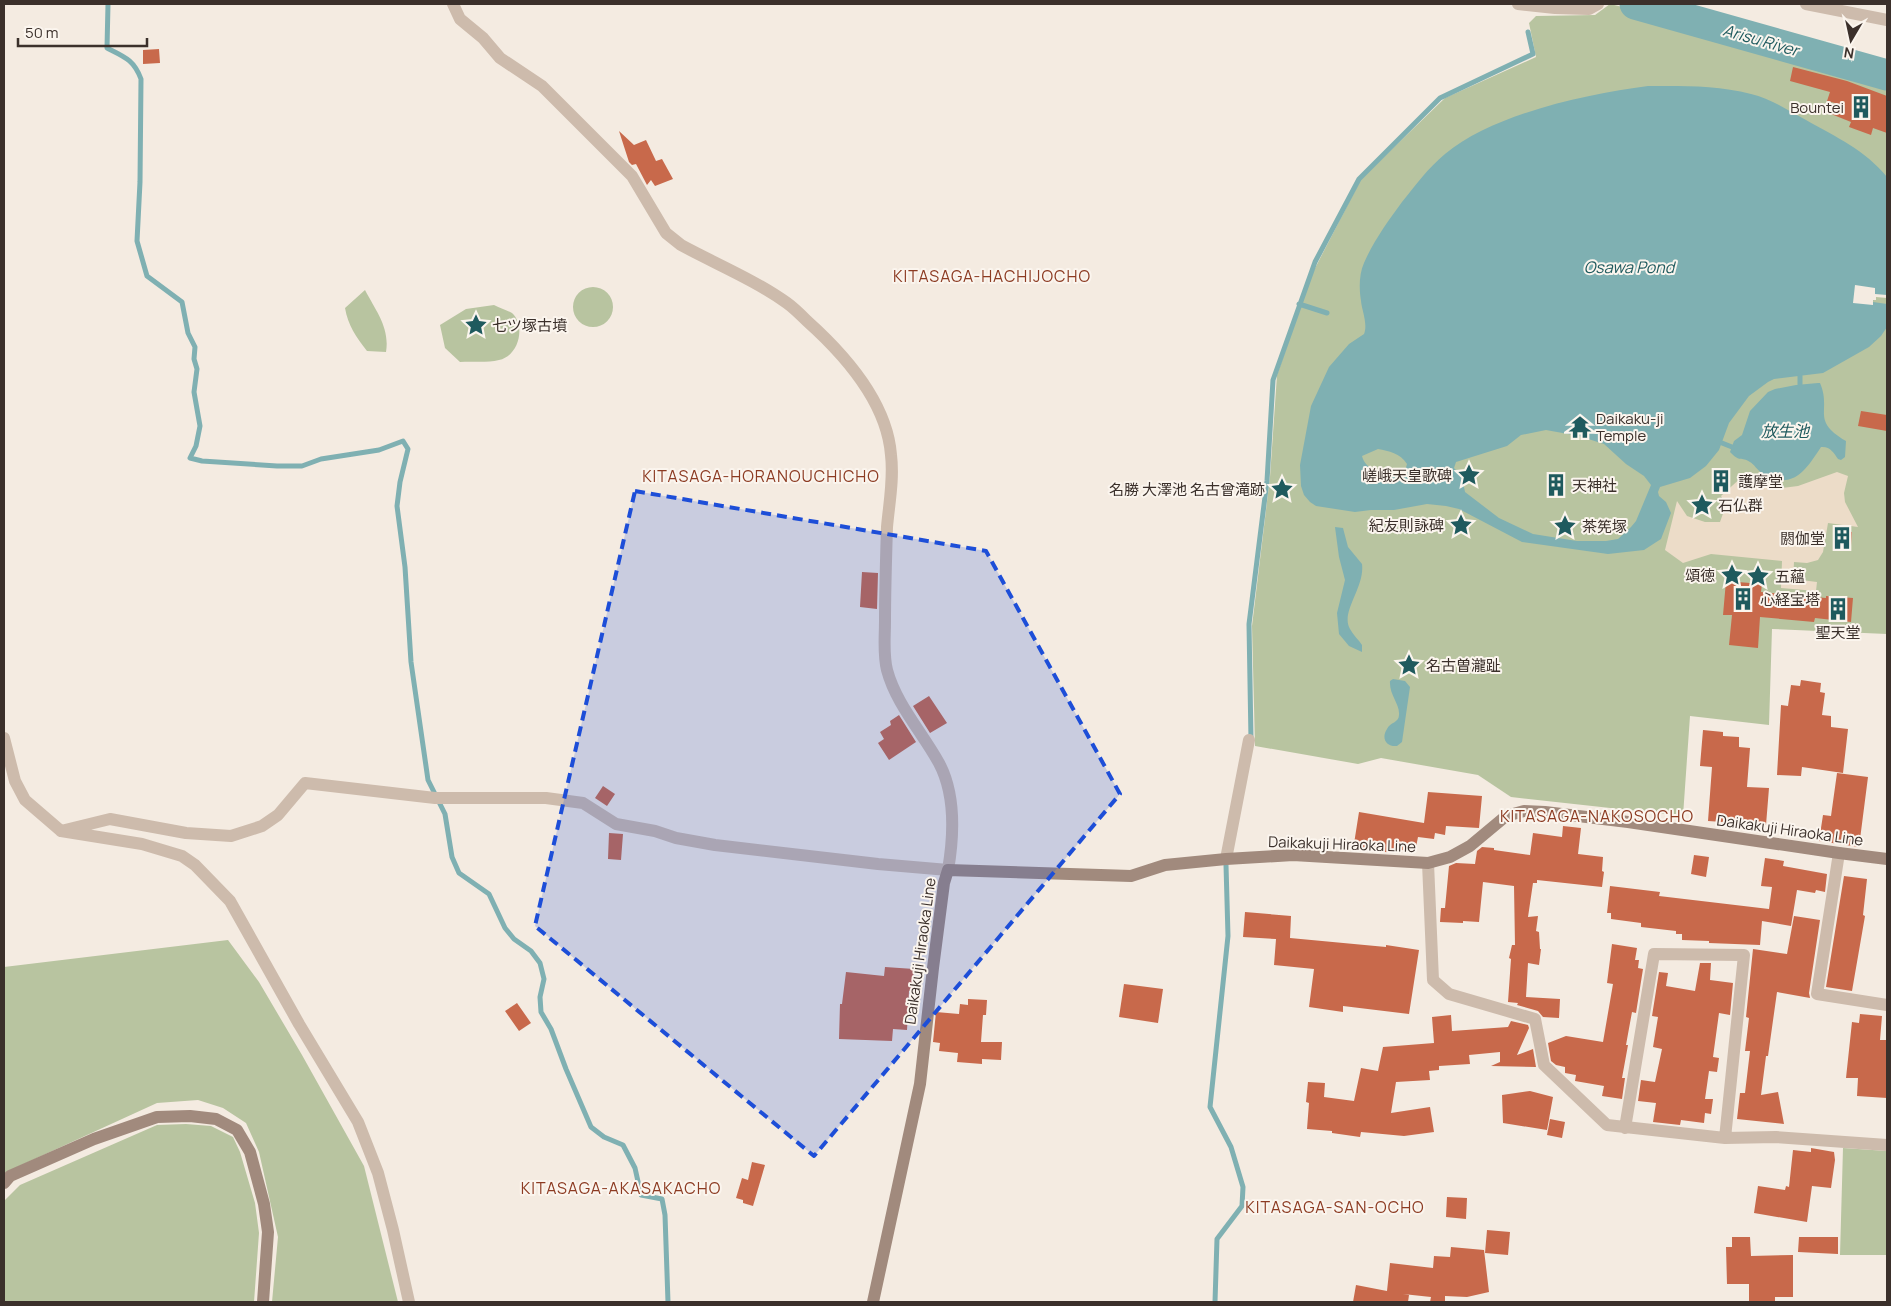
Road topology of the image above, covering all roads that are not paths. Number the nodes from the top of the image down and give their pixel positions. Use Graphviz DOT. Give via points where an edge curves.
graph roads {
  1 [pos="453,4"];
  2 [pos="1518,4"];
  3 [pos="1598,4"];
  4 [pos="1806,4"];
  5 [pos="1887,20"];
  6 [pos="4,738"];
  7 [pos="1249,740"];
  8 [pos="61,831"];
  9 [pos="1839,854"];
  10 [pos="1226,859"];
  11 [pos="1887,859"];
  12 [pos="1428,864"];
  13 [pos="948,870"];
  14 [pos="1887,1005"];
  15 [pos="1625,1128"];
  16 [pos="1725,1138"];
  17 [pos="1887,1144"];
  18 [pos="4,1183"];
  19 [pos="262,1302"];
  20 [pos="409,1302"];
  21 [pos="873,1302"];
  1 -- 13 [label="street" via="460,19 500,58 542,86 632,176 666,233 681,245 788,304 850,365 881,415 892,456 885,566 885,653 896,691 939,764 951,797"];
  2 -- 3 [label="street" via="1589,10"];
  4 -- 5 [label="street"];
  6 -- 8 [label="street" via="15,781 25,800"];
  7 -- 10 [label="street"];
  8 -- 13 [label="street" via="110,819 231,836 262,826 278,815 305,783 435,798 546,798 583,803 616,824 676,838"];
  8 -- 20 [label="street" via="142,844 182,856 195,864 230,901 358,1122 378,1173"];
  9 -- 11 [label="main road, Daikakuji Hiraoka Line"];
  9 -- 12 [label="main road, Daikakuji Hiraoka Line" via="1628,822 1524,811 1506,816 1470,846"];
  9 -- 14 [label="street" via="1817,994"];
  10 -- 12 [label="main road, Daikakuji Hiraoka Line" via="1293,855"];
  10 -- 13 [label="main road, Daikakuji Hiraoka Line" via="1165,865 1131,876"];
  12 -- 15 [label="street" via="1433,980 1449,994 1535,1019 1544,1065 1607,1125"];
  13 -- 21 [label="main road, Daikakuji Hiraoka Line" via="920,1084"];
  15 -- 16 [label="street"];
  15 -- 16 [label="street" via="1654,954 1744,955"];
  16 -- 17 [label="street" via="1776,1137"];
  18 -- 19 [label="main road" via="10,1176 94,1139 158,1117 216,1119 237,1130 250,1152 264,1204 268,1232"];
}
